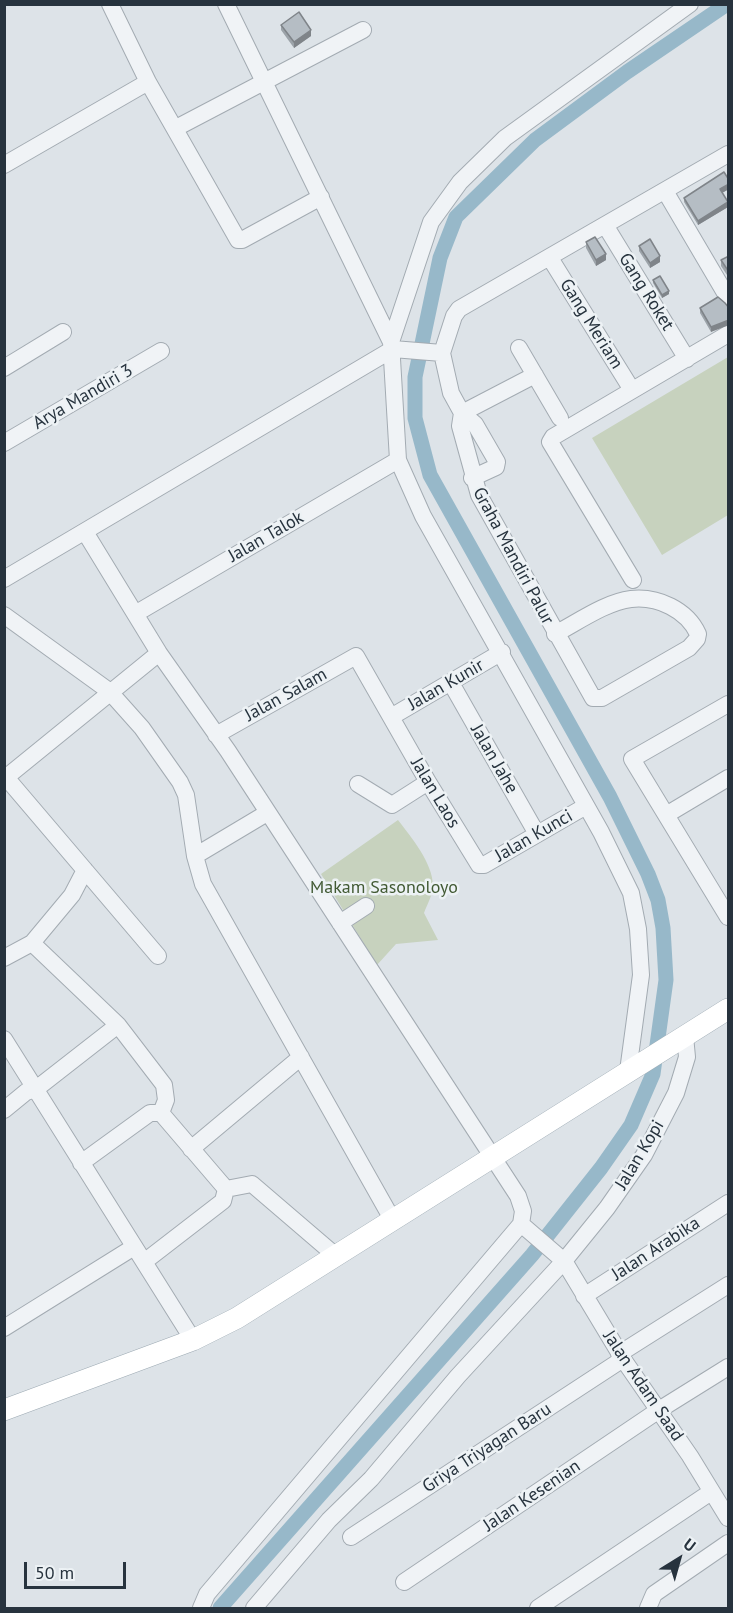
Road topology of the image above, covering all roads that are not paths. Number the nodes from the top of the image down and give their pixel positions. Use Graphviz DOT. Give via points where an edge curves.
graph roads {
  1 [pos="110,4"];
  2 [pos="226,4"];
  3 [pos="690,4"];
  4 [pos="363,30"];
  5 [pos="265,81"];
  6 [pos="148,82"];
  7 [pos="176,128"];
  8 [pos="728,155"];
  9 [pos="4,165"];
  10 [pos="665,191"];
  11 [pos="321,197"];
  12 [pos="605,225"];
  13 [pos="550,258"];
  14 [pos="729,298"];
  15 [pos="63,332"];
  16 [pos="729,334"];
  17 [pos="394,347"];
  18 [pos="519,348"];
  19 [pos="161,351"];
  20 [pos="438,352"];
  21 [pos="687,358"];
  22 [pos="4,368"];
  23 [pos="535,375"];
  24 [pos="632,390"];
  25 [pos="462,413"];
  26 [pos="560,418"];
  27 [pos="4,443"];
  28 [pos="398,460"];
  29 [pos="472,478"];
  30 [pos="85,532"];
  31 [pos="4,579"];
  32 [pos="633,580"];
  33 [pos="135,614"];
  34 [pos="4,615"];
  35 [pos="555,633"];
  36 [pos="502,652"];
  37 [pos="159,653"];
  38 [pos="356,656"];
  39 [pos="451,683"];
  40 [pos="109,691"];
  41 [pos="729,704"];
  42 [pos="391,717"];
  43 [pos="216,735"];
  44 [pos="5,777"];
  45 [pos="729,778"];
  46 [pos="428,782"];
  47 [pos="358,784"];
  48 [pos="586,806"];
  49 [pos="267,813"];
  50 [pos="666,814"];
  51 [pos="537,834"];
  52 [pos="195,856"];
  53 [pos="481,865"];
  54 [pos="85,870"];
  55 [pos="366,906"];
  56 [pos="729,917"];
  57 [pos="340,923"];
  58 [pos="32,943"];
  59 [pos="158,956"];
  60 [pos="4,958"];
  61 [pos="729,1009"];
  62 [pos="118,1025"];
  63 [pos="684,1037"];
  64 [pos="4,1039"];
  65 [pos="301,1057"];
  66 [pos="632,1068"];
  67 [pos="36,1089"];
  68 [pos="4,1110"];
  69 [pos="161,1113"];
  70 [pos="191,1149"];
  71 [pos="493,1157"];
  72 [pos="81,1162"];
  73 [pos="226,1189"];
  74 [pos="729,1203"];
  75 [pos="392,1219"];
  76 [pos="523,1226"];
  77 [pos="134,1247"];
  78 [pos="336,1256"];
  79 [pos="561,1258"];
  80 [pos="144,1262"];
  81 [pos="729,1285"];
  82 [pos="584,1296"];
  83 [pos="4,1328"];
  84 [pos="193,1340"];
  85 [pos="621,1357"];
  86 [pos="729,1367"];
  87 [pos="4,1410"];
  88 [pos="659,1410"];
  89 [pos="711,1492"];
  90 [pos="729,1518"];
  91 [pos="351,1537"];
  92 [pos="729,1544"];
  93 [pos="404,1582"];
  94 [pos="201,1608"];
  95 [pos="254,1608"];
  96 [pos="538,1608"];
  97 [pos="648,1608"];
  1 -- 6 [label="street"];
  2 -- 5 [label="street"];
  3 -- 17 [label="street" via="505,138 477,163 431,222"];
  4 -- 5 [label="street"];
  5 -- 7 [label="street"];
  5 -- 11 [label="street"];
  6 -- 7 [label="street"];
  6 -- 9 [label="street"];
  7 -- 11 [label="street" via="238,240"];
  8 -- 10 [label="street"];
  10 -- 12 [label="street"];
  10 -- 14 [label="street"];
  11 -- 17 [label="street"];
  12 -- 13 [label="street"];
  12 -- 21 [label="street, Gang Roket"];
  13 -- 20 [label="street" via="459,309"];
  13 -- 24 [label="street, Gang Meriam"];
  15 -- 22 [label="street"];
  16 -- 21 [label="street"];
  17 -- 20 [label="street"];
  17 -- 28 [label="street"];
  17 -- 30 [label="street"];
  18 -- 23 [label="street"];
  19 -- 27 [label="street, Arya Mandiri 3"];
  20 -- 25 [label="street, Graha Mandiri Palur"];
  21 -- 24 [label="street"];
  23 -- 25 [label="street"];
  23 -- 26 [label="street"];
  24 -- 32 [label="street" via="550,442"];
  25 -- 29 [label="street, Graha Mandiri Palur" via="460,426"];
  25 -- 29 [label="street, Graha Mandiri Palur" via="475,423 497,462 496,467"];
  28 -- 33 [label="street, Jalan Talok"];
  28 -- 36 [label="street" via="423,516"];
  29 -- 35 [label="street, Graha Mandiri Palur"];
  30 -- 31 [label="street"];
  30 -- 33 [label="street"];
  33 -- 37 [label="street"];
  34 -- 40 [label="street"];
  35 -- 35 [label="street, Graha Mandiri Palur" via="597,700 688,648 698,634 671,606 632,599"];
  36 -- 39 [label="street, Jalan Kunir"];
  36 -- 48 [label="street"];
  37 -- 40 [label="street"];
  37 -- 43 [label="street"];
  38 -- 42 [label="street, Jalan Laos"];
  38 -- 43 [label="street, Jalan Salam"];
  39 -- 42 [label="street, Jalan Kunir"];
  39 -- 51 [label="street, Jalan Jahe"];
  40 -- 44 [label="street"];
  40 -- 52 [label="street" via="142,728 180,782 186,795"];
  41 -- 50 [label="street" via="632,759"];
  42 -- 46 [label="street, Jalan Laos"];
  43 -- 49 [label="street"];
  44 -- 54 [label="street"];
  45 -- 50 [label="street"];
  46 -- 47 [label="street" via="392,805"];
  46 -- 53 [label="street, Jalan Laos"];
  48 -- 51 [label="street, Jalan Kunci"];
  48 -- 66 [label="street" via="631,893 638,930 640,975"];
  49 -- 52 [label="street"];
  49 -- 57 [label="street"];
  50 -- 56 [label="street"];
  51 -- 53 [label="street, Jalan Kunci"];
  52 -- 65 [label="street" via="211,900"];
  54 -- 58 [label="street" via="72,895"];
  54 -- 59 [label="street"];
  55 -- 57 [label="street"];
  57 -- 71 [label="street"];
  58 -- 60 [label="street"];
  58 -- 62 [label="street"];
  61 -- 63 [label="main road"];
  62 -- 67 [label="street"];
  62 -- 69 [label="street" via="164,1085 166,1100"];
  63 -- 66 [label="main road"];
  63 -- 79 [label="street, Jalan Kopi" via="687,1057 676,1093 644,1155 607,1208"];
  64 -- 67 [label="street"];
  65 -- 70 [label="street"];
  65 -- 75 [label="street"];
  66 -- 71 [label="main road"];
  67 -- 68 [label="street"];
  67 -- 72 [label="street"];
  69 -- 70 [label="street"];
  69 -- 72 [label="street" via="150,1113"];
  70 -- 73 [label="street"];
  71 -- 75 [label="main road"];
  71 -- 76 [label="street" via="518,1196"];
  72 -- 77 [label="street"];
  73 -- 78 [label="street" via="252,1184"];
  73 -- 80 [label="street" via="223,1201"];
  74 -- 82 [label="street, Jalan Arabika"];
  75 -- 78 [label="main road"];
  76 -- 79 [label="street, Jalan Adam Saad"];
  76 -- 94 [label="street" via="207,1594"];
  77 -- 80 [label="street"];
  77 -- 83 [label="street"];
  78 -- 84 [label="main road" via="237,1318"];
  79 -- 82 [label="street, Jalan Adam Saad"];
  79 -- 95 [label="street, Jalan Kopi"];
  80 -- 84 [label="street"];
  81 -- 85 [label="street, Griya Triyagan Baru"];
  82 -- 85 [label="street, Jalan Adam Saad"];
  84 -- 87 [label="main road"];
  85 -- 88 [label="street, Jalan Adam Saad"];
  85 -- 91 [label="street, Griya Triyagan Baru"];
  86 -- 88 [label="street, Jalan Kesenian"];
  88 -- 89 [label="street, Jalan Adam Saad"];
  88 -- 93 [label="street, Jalan Kesenian"];
  89 -- 90 [label="street, Jalan Adam Saad"];
  89 -- 96 [label="street"];
  92 -- 97 [label="street" via="654,1594"];
}
